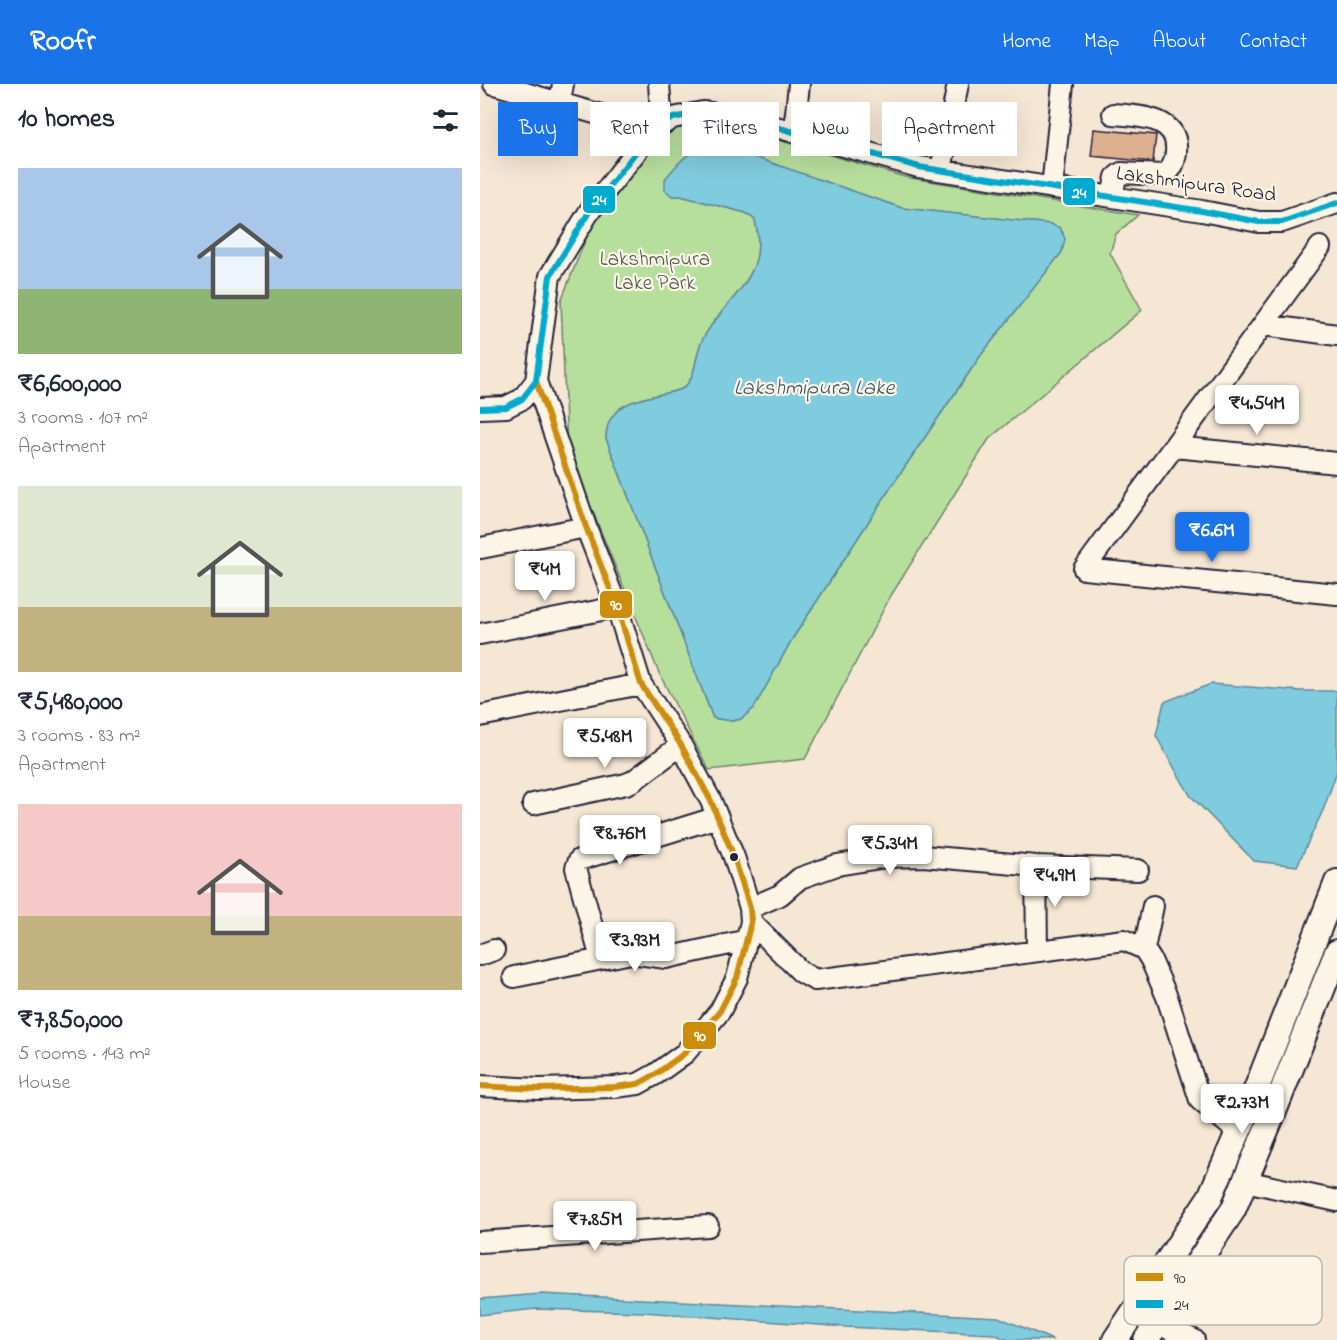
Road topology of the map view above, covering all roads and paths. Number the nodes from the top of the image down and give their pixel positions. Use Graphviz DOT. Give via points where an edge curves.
graph roads {
  1 [pos="494,84"];
  2 [pos="659,84"];
  3 [pos="799,84"];
  4 [pos="958,84"];
  5 [pos="1063,84"];
  6 [pos="562,93"];
  7 [pos="659,102"];
  8 [pos="797,102"];
  9 [pos="590,103"];
  10 [pos="1113,114"];
  11 [pos="670,120"];
  12 [pos="791,131"];
  13 [pos="870,153"];
  14 [pos="634,156"];
  15 [pos="941,170"];
  16 [pos="1052,188"];
  17 [pos="1112,197"];
  18 [pos="1337,202"];
  19 [pos="1320,248"];
  20 [pos="1263,325"];
  21 [pos="1337,335"];
  22 [pos="536,381"];
  23 [pos="480,408"];
  24 [pos="1174,447"];
  25 [pos="1337,463"];
  26 [pos="586,527"];
  27 [pos="481,548"];
  28 [pos="1337,594"];
  29 [pos="617,607"];
  30 [pos="480,634"];
  31 [pos="641,684"];
  32 [pos="480,716"];
  33 [pos="681,745"];
  34 [pos="533,804"];
  35 [pos="718,817"];
  36 [pos="1036,866"];
  37 [pos="1138,870"];
  38 [pos="1337,882"];
  39 [pos="1153,906"];
  40 [pos="750,923"];
  41 [pos="1144,949"];
  42 [pos="1037,950"];
  43 [pos="1337,952"];
  44 [pos="601,959"];
  45 [pos="514,977"];
  46 [pos="480,1086"];
  47 [pos="1238,1132"];
  48 [pos="1245,1181"];
  49 [pos="1337,1201"];
  50 [pos="708,1226"];
  51 [pos="480,1242"];
  52 [pos="1171,1256"];
  53 [pos="1202,1256"];
  54 [pos="1126,1325"];
  55 [pos="1152,1332"];
  56 [pos="1115,1340"];
  57 [pos="1194,1340"];
  1 -- 6 [label="street"];
  2 -- 7 [label="street"];
  3 -- 8 [label="street"];
  4 -- 15 [label="street"];
  5 -- 16 [label="street"];
  6 -- 9 [label="street"];
  10 -- 17 [label="street" via="1157,120 1169,129 1176,146 1175,163 1167,173 1121,173 1116,177"];
  11 -- 12 [label="street, Lakshmipura Road" via="703,112"];
  13 -- 15 [label="street, Lakshmipura Road"];
  14 -- 22 [label="street" via="589,212 550,276"];
  15 -- 16 [label="street, Lakshmipura Road"];
  16 -- 17 [label="street, Lakshmipura Road"];
  17 -- 18 [label="street, Lakshmipura Road" via="1259,222 1282,222"];
  19 -- 20 [label="street"];
  20 -- 21 [label="street"];
  20 -- 24 [label="street"];
  22 -- 23 [label="street" via="522,399 506,407"];
  22 -- 26 [label="street"];
  24 -- 25 [label="street"];
  24 -- 28 [label="street" via="1084,569"];
  26 -- 27 [label="street"];
  26 -- 29 [label="street"];
  29 -- 30 [label="street"];
  29 -- 31 [label="street"];
  31 -- 32 [label="street"];
  31 -- 33 [label="street"];
  33 -- 34 [label="street" via="633,781"];
  33 -- 35 [label="street"];
  35 -- 40 [label="street" via="734,856"];
  35 -- 44 [label="street" via="576,863"];
  36 -- 37 [label="street"];
  36 -- 40 [label="street" via="923,856 837,865 800,878"];
  36 -- 42 [label="street"];
  38 -- 47 [label="main road"];
  39 -- 41 [label="street"];
  40 -- 42 [label="street" via="801,972 815,980"];
  40 -- 44 [label="street" via="666,958 634,953"];
  40 -- 46 [label="street" via="737,978 720,1011 685,1053 656,1074 638,1083 615,1087"];
  41 -- 42 [label="street" via="1124,940"];
  41 -- 47 [label="street" via="1167,997 1200,1100"];
  43 -- 48 [label="main road"];
  44 -- 45 [label="street"];
  47 -- 52 [label="main road" via="1210,1197"];
  48 -- 49 [label="street"];
  48 -- 53 [label="main road" via="1233,1210"];
  50 -- 51 [label="street"];
  54 -- 56 [label="main road"];
  55 -- 57 [label="street"];
}
